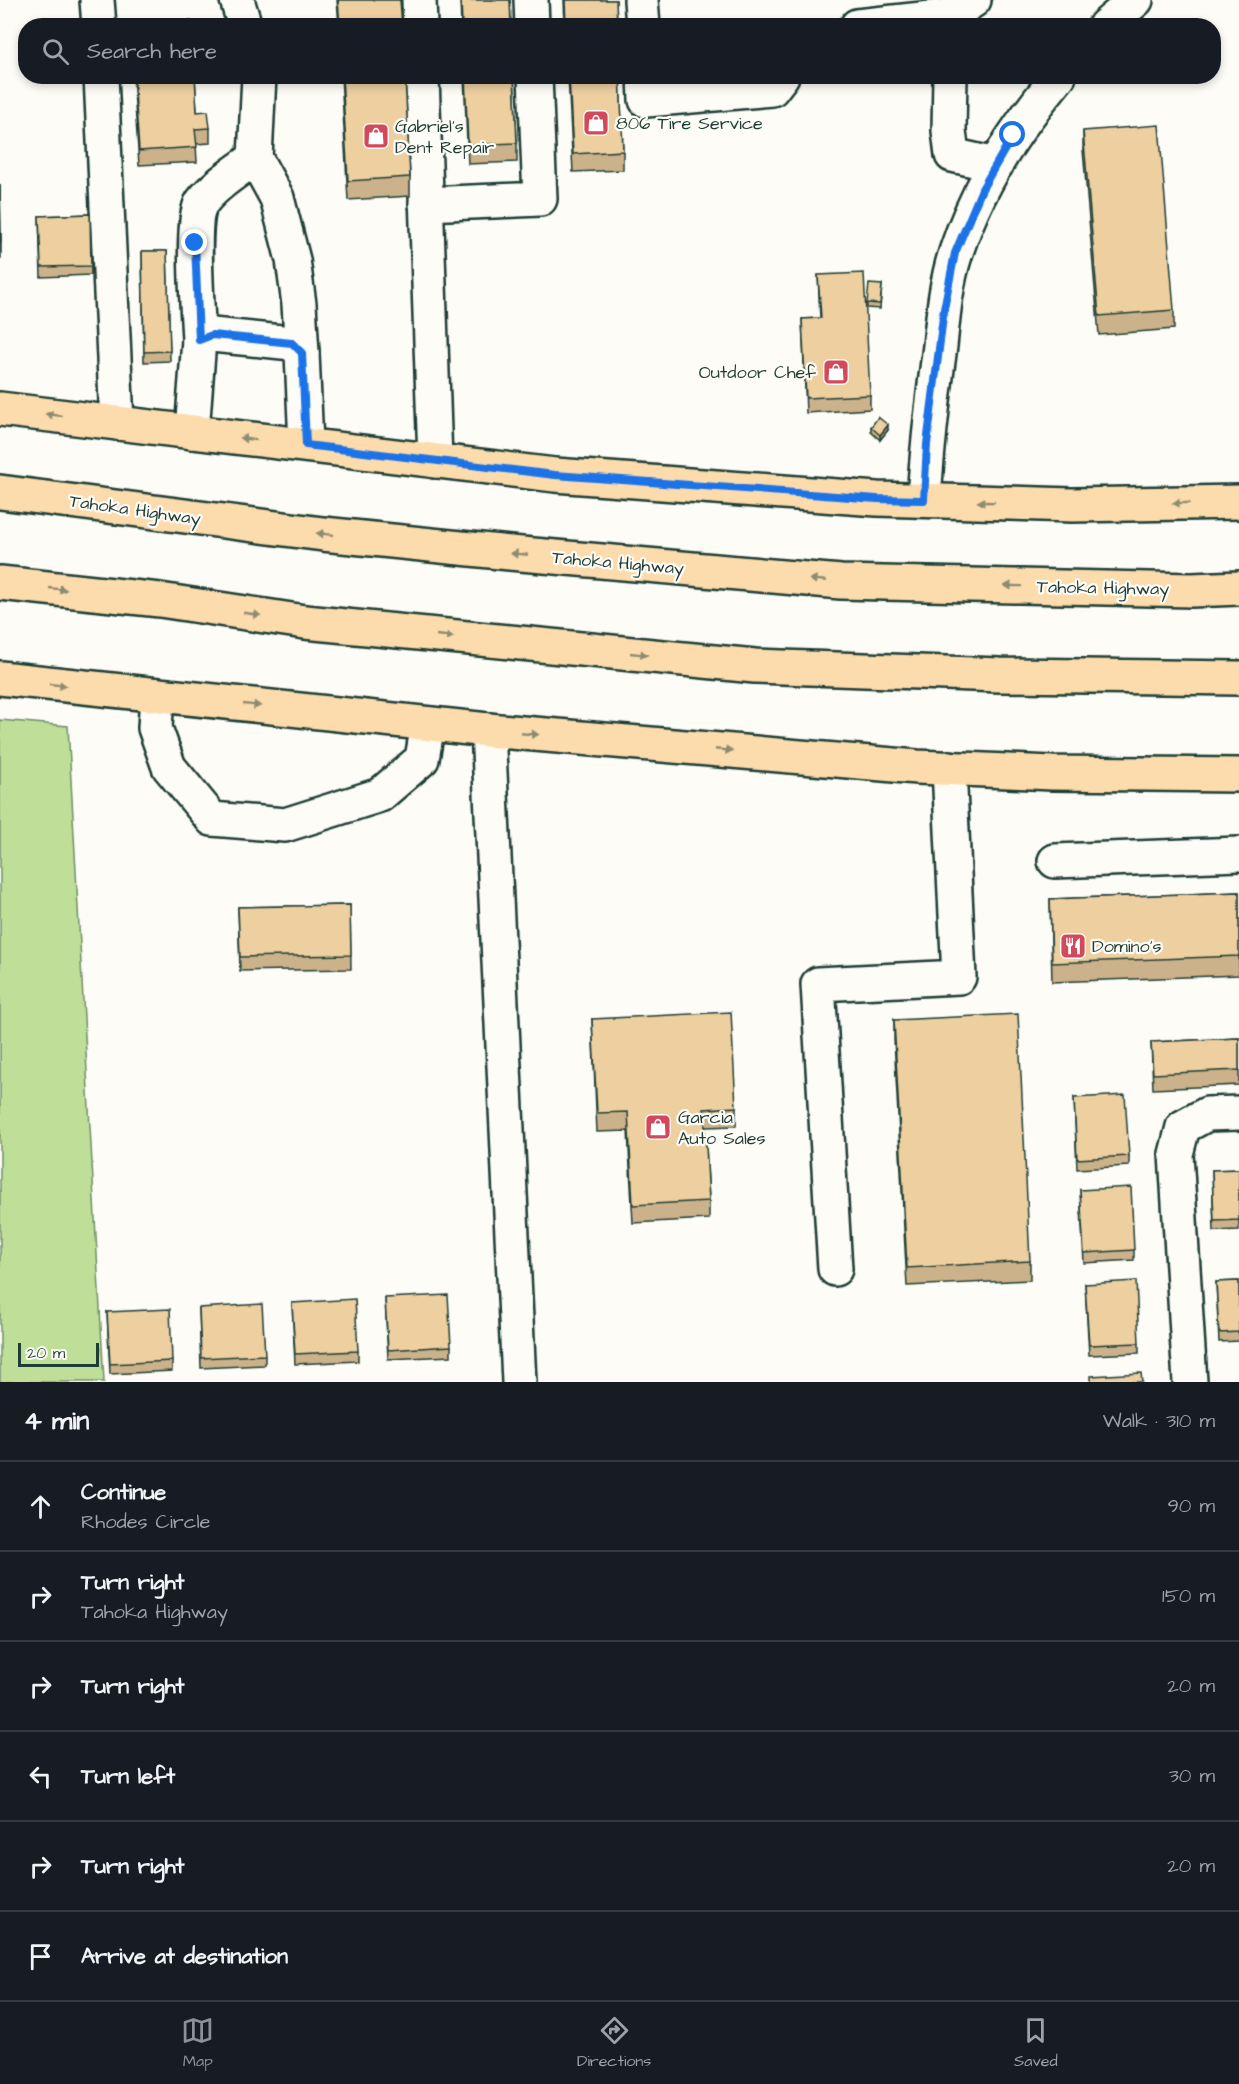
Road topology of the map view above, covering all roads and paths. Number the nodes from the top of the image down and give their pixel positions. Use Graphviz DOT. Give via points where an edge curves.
graph roads {
  1 [pos="98,0"];
  2 [pos="237,0"];
  3 [pos="419,0"];
  4 [pos="531,0"];
  5 [pos="641,0"];
  6 [pos="1136,0"];
  7 [pos="958,14"];
  8 [pos="99,18"];
  9 [pos="242,18"];
  10 [pos="420,18"];
  11 [pos="532,18"];
  12 [pos="642,18"];
  13 [pos="924,18"];
  14 [pos="1115,18"];
  15 [pos="101,84"];
  16 [pos="259,84"];
  17 [pos="422,84"];
  18 [pos="535,84"];
  19 [pos="645,84"];
  20 [pos="776,84"];
  21 [pos="950,84"];
  22 [pos="1053,84"];
  23 [pos="255,158"];
  24 [pos="996,165"];
  25 [pos="426,204"];
  26 [pos="199,340"];
  27 [pos="302,353"];
  28 [pos="0,409"];
  29 [pos="117,423"];
  30 [pos="192,432"];
  31 [pos="306,445"];
  32 [pos="435,461"];
  33 [pos="0,492"];
  34 [pos="924,500"];
  35 [pos="1239,502"];
  36 [pos="0,583"];
  37 [pos="1239,588"];
  38 [pos="0,678"];
  39 [pos="1239,678"];
  40 [pos="157,695"];
  41 [pos="428,724"];
  42 [pos="488,730"];
  43 [pos="949,768"];
  44 [pos="1239,775"];
  45 [pos="1239,854"];
  46 [pos="1055,861"];
  47 [pos="1239,1113"];
  48 [pos="835,1269"];
  49 [pos="519,1382"];
  50 [pos="1190,1382"];
  1 -- 8 [label="street"];
  2 -- 9 [label="street"];
  3 -- 10 [label="street"];
  4 -- 11 [label="street"];
  5 -- 12 [label="street"];
  6 -- 14 [label="street"];
  7 -- 13 [label="street"];
  15 -- 29 [label="street"];
  16 -- 23 [label="street"];
  17 -- 25 [label="street"];
  18 -- 25 [label="street" via="540,199"];
  19 -- 20 [label="street" via="646,100 772,89"];
  21 -- 24 [label="street" via="952,155"];
  22 -- 24 [label="street" via="1013,135"];
  23 -- 26 [label="street" via="200,204 195,243"];
  23 -- 27 [label="street" via="277,198 293,260"];
  24 -- 34 [label="street" via="955,253 928,433"];
  25 -- 32 [label="street"];
  26 -- 27 [label="street" via="212,335 292,343"];
  26 -- 30 [label="street"];
  27 -- 31 [label="street"];
  29 -- 28 [label="main road, one-way"];
  29 -- 30 [label="main road"];
  31 -- 30 [label="main road, one-way"];
  31 -- 32 [label="main road"];
  32 -- 34 [label="main road" via="555,475"];
  37 -- 33 [label="main road, Tahoka Highway, one-way" via="830,581 323,534"];
  35 -- 34 [label="main road, one-way" via="1072,505"];
  36 -- 39 [label="main road, one-way" via="160,600 305,622 755,666"];
  38 -- 40 [label="main road, one-way"];
  40 -- 41 [label="main road, one-way"];
  40 -- 41 [label="street" via="155,728 169,768 212,819 285,825 380,795 422,759"];
  41 -- 42 [label="main road"];
  42 -- 43 [label="main road, one-way"];
  42 -- 49 [label="street"];
  43 -- 44 [label="main road"];
  43 -- 48 [label="street" via="959,977 818,984"];
  45 -- 46 [label="street"];
  47 -- 50 [label="street" via="1207,1114 1183,1127 1176,1154"];
}
